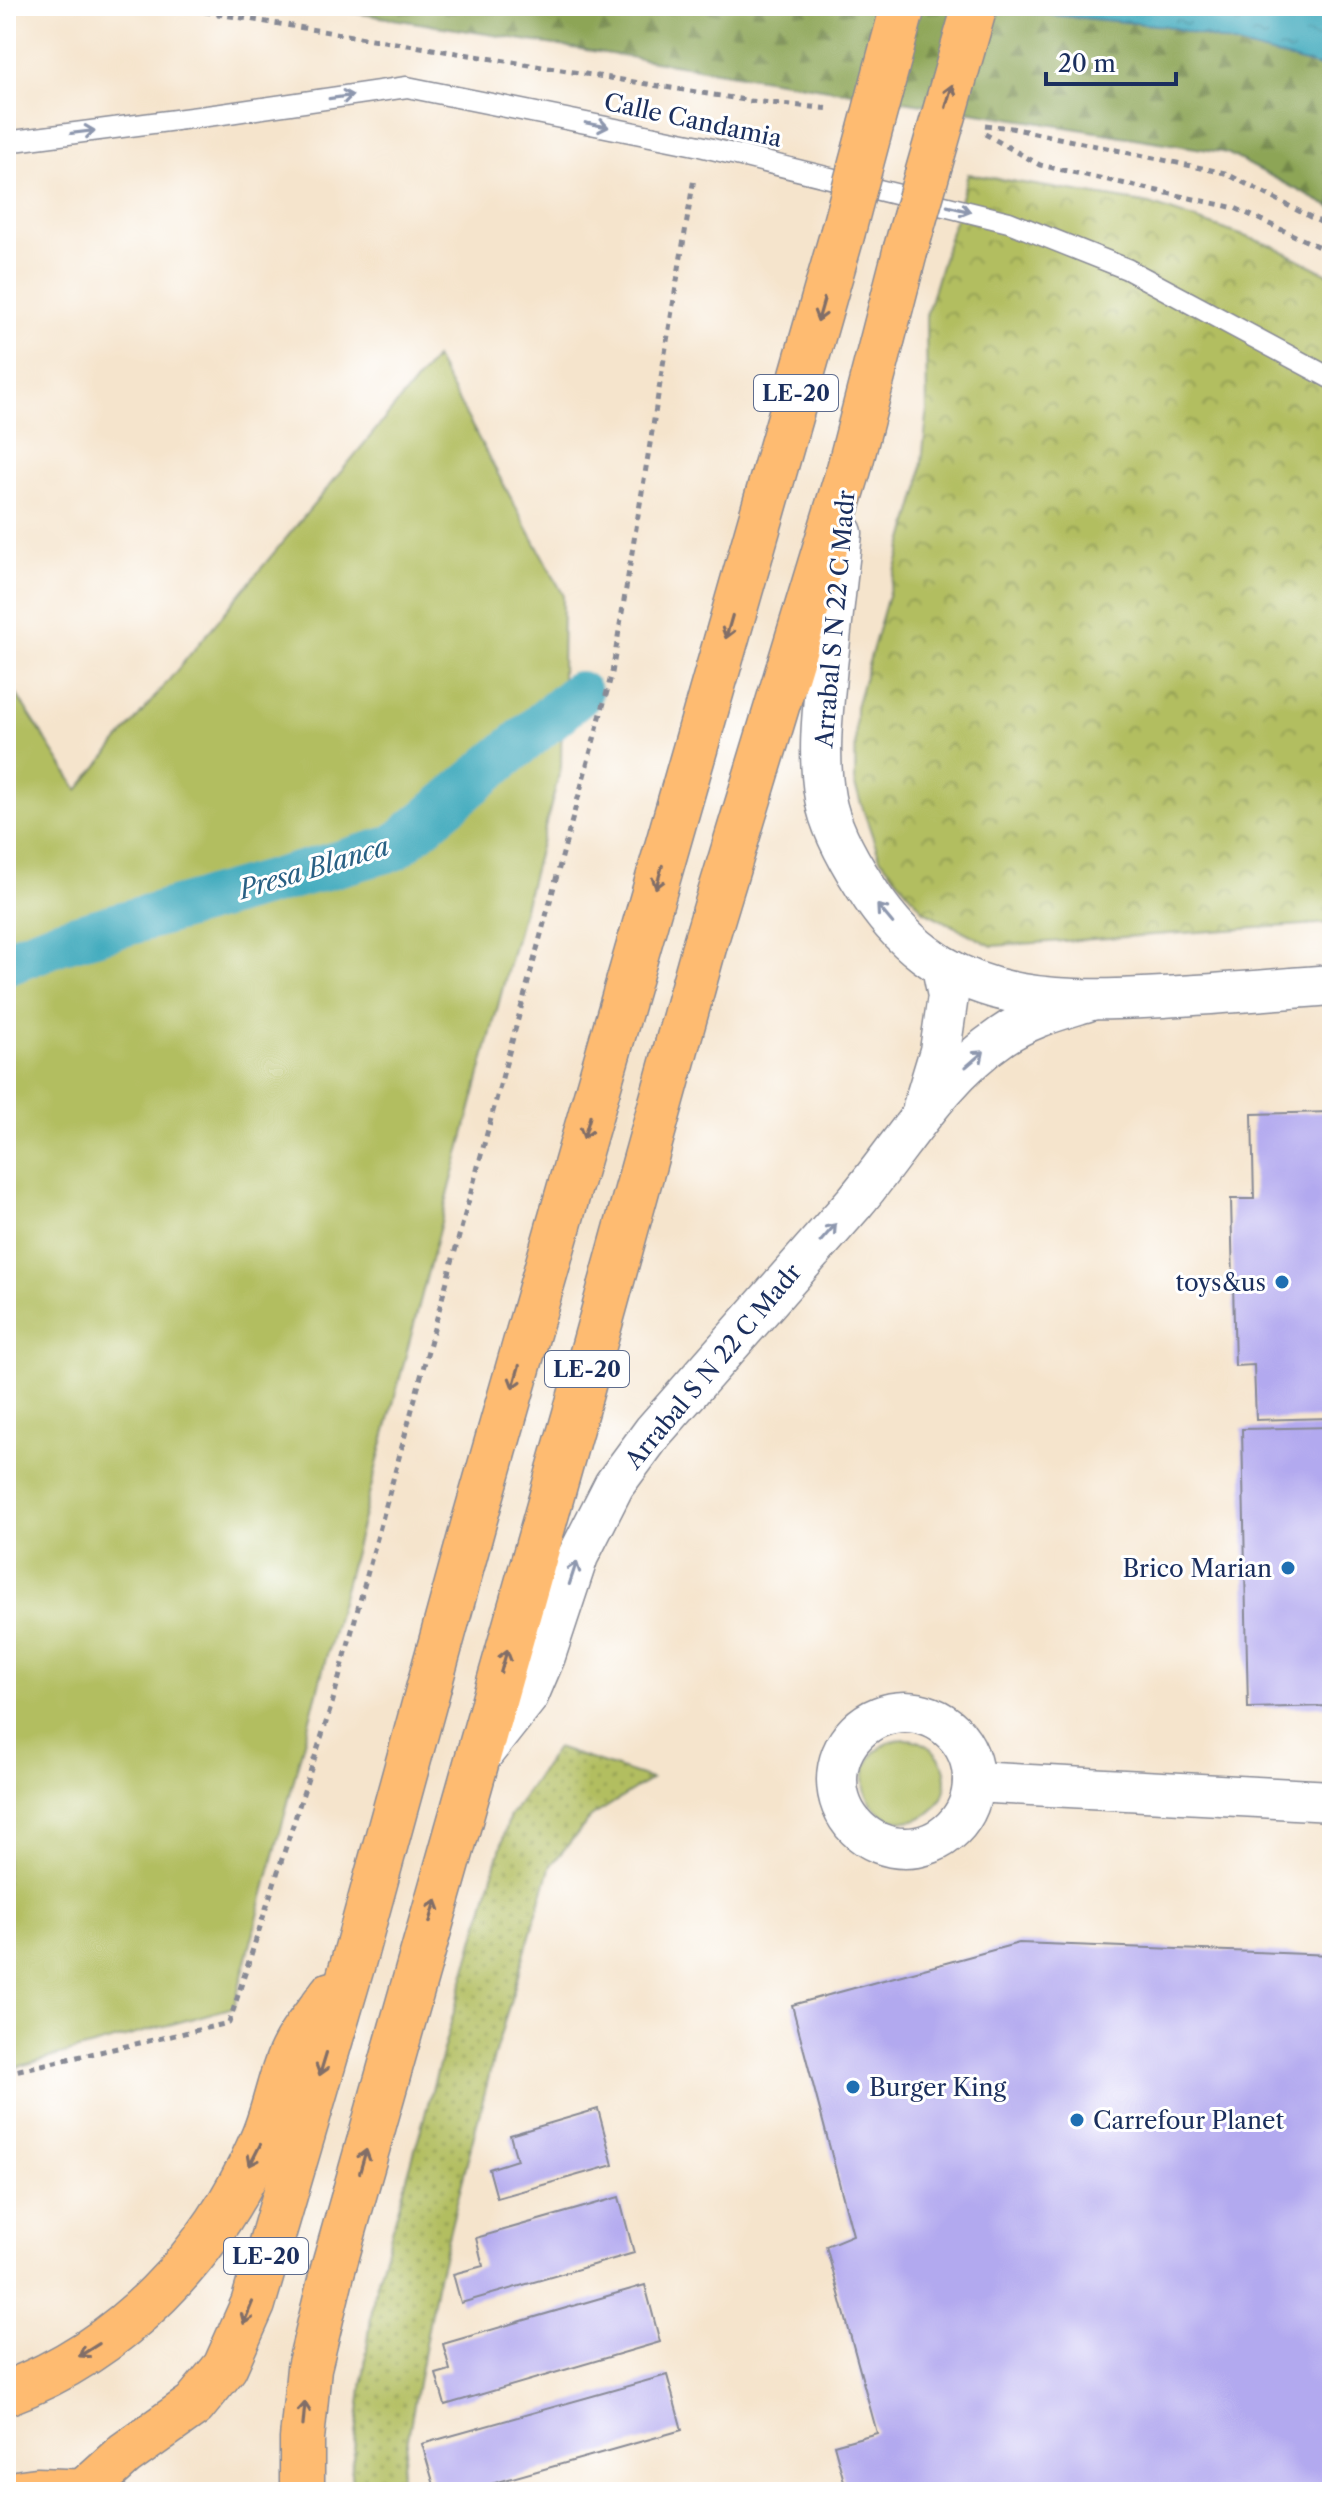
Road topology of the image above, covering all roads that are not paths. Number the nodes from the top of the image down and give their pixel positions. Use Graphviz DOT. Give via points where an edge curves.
graph roads {
  1 [pos="903,6"];
  2 [pos="975,6"];
  3 [pos="6,142"];
  4 [pos="1332,379"];
  5 [pos="849,469"];
  6 [pos="942,967"];
  7 [pos="1332,985"];
  8 [pos="1088,1001"];
  9 [pos="921,1115"];
  10 [pos="474,1764"];
  11 [pos="973,1782"];
  12 [pos="1332,1801"];
  13 [pos="353,1963"];
  14 [pos="6,2393"];
  15 [pos="90,2491"];
  16 [pos="22,2492"];
  17 [pos="302,2492"];
  1 -- 13 [label="highway, LE-20, one-way, bridge"];
  5 -- 2 [label="highway, LE-20, one-way, bridge"];
  3 -- 4 [label="lane, Calle Candamia, one-way" via="407,87 700,146 1009,222 1127,269"];
  6 -- 5 [label="street, Arrabal S N 22 C Madr, one-way" via="906,939 878,907 846,855 825,800 820,736"];
  10 -- 5 [label="highway, LE-20, one-way" via="706,940"];
  6 -- 8 [label="street, Arrabal S N 22 C Madr" via="1007,993"];
  6 -- 9 [label="street, Arrabal S N 22 C Madr" via="948,996 940,1051"];
  7 -- 8 [label="street, Arrabal S N 22 C Madr"];
  9 -- 8 [label="street, Arrabal S N 22 C Madr, one-way" via="1002,1036 1039,1016"];
  10 -- 9 [label="street, Arrabal S N 22 C Madr, one-way" via="528,1696 578,1556 614,1485 653,1432 883,1168"];
  17 -- 10 [label="highway, LE-20, one-way" via="312,2354"];
  11 -- 12 [label="street"];
  13 -- 14 [label="highway, one-way" via="291,2053 262,2141 200,2248 108,2338"];
  13 -- 15 [label="highway, LE-20, one-way" via="253,2304 225,2367 194,2405 125,2454"];
  15 -- 16 [label="highway"];
}
